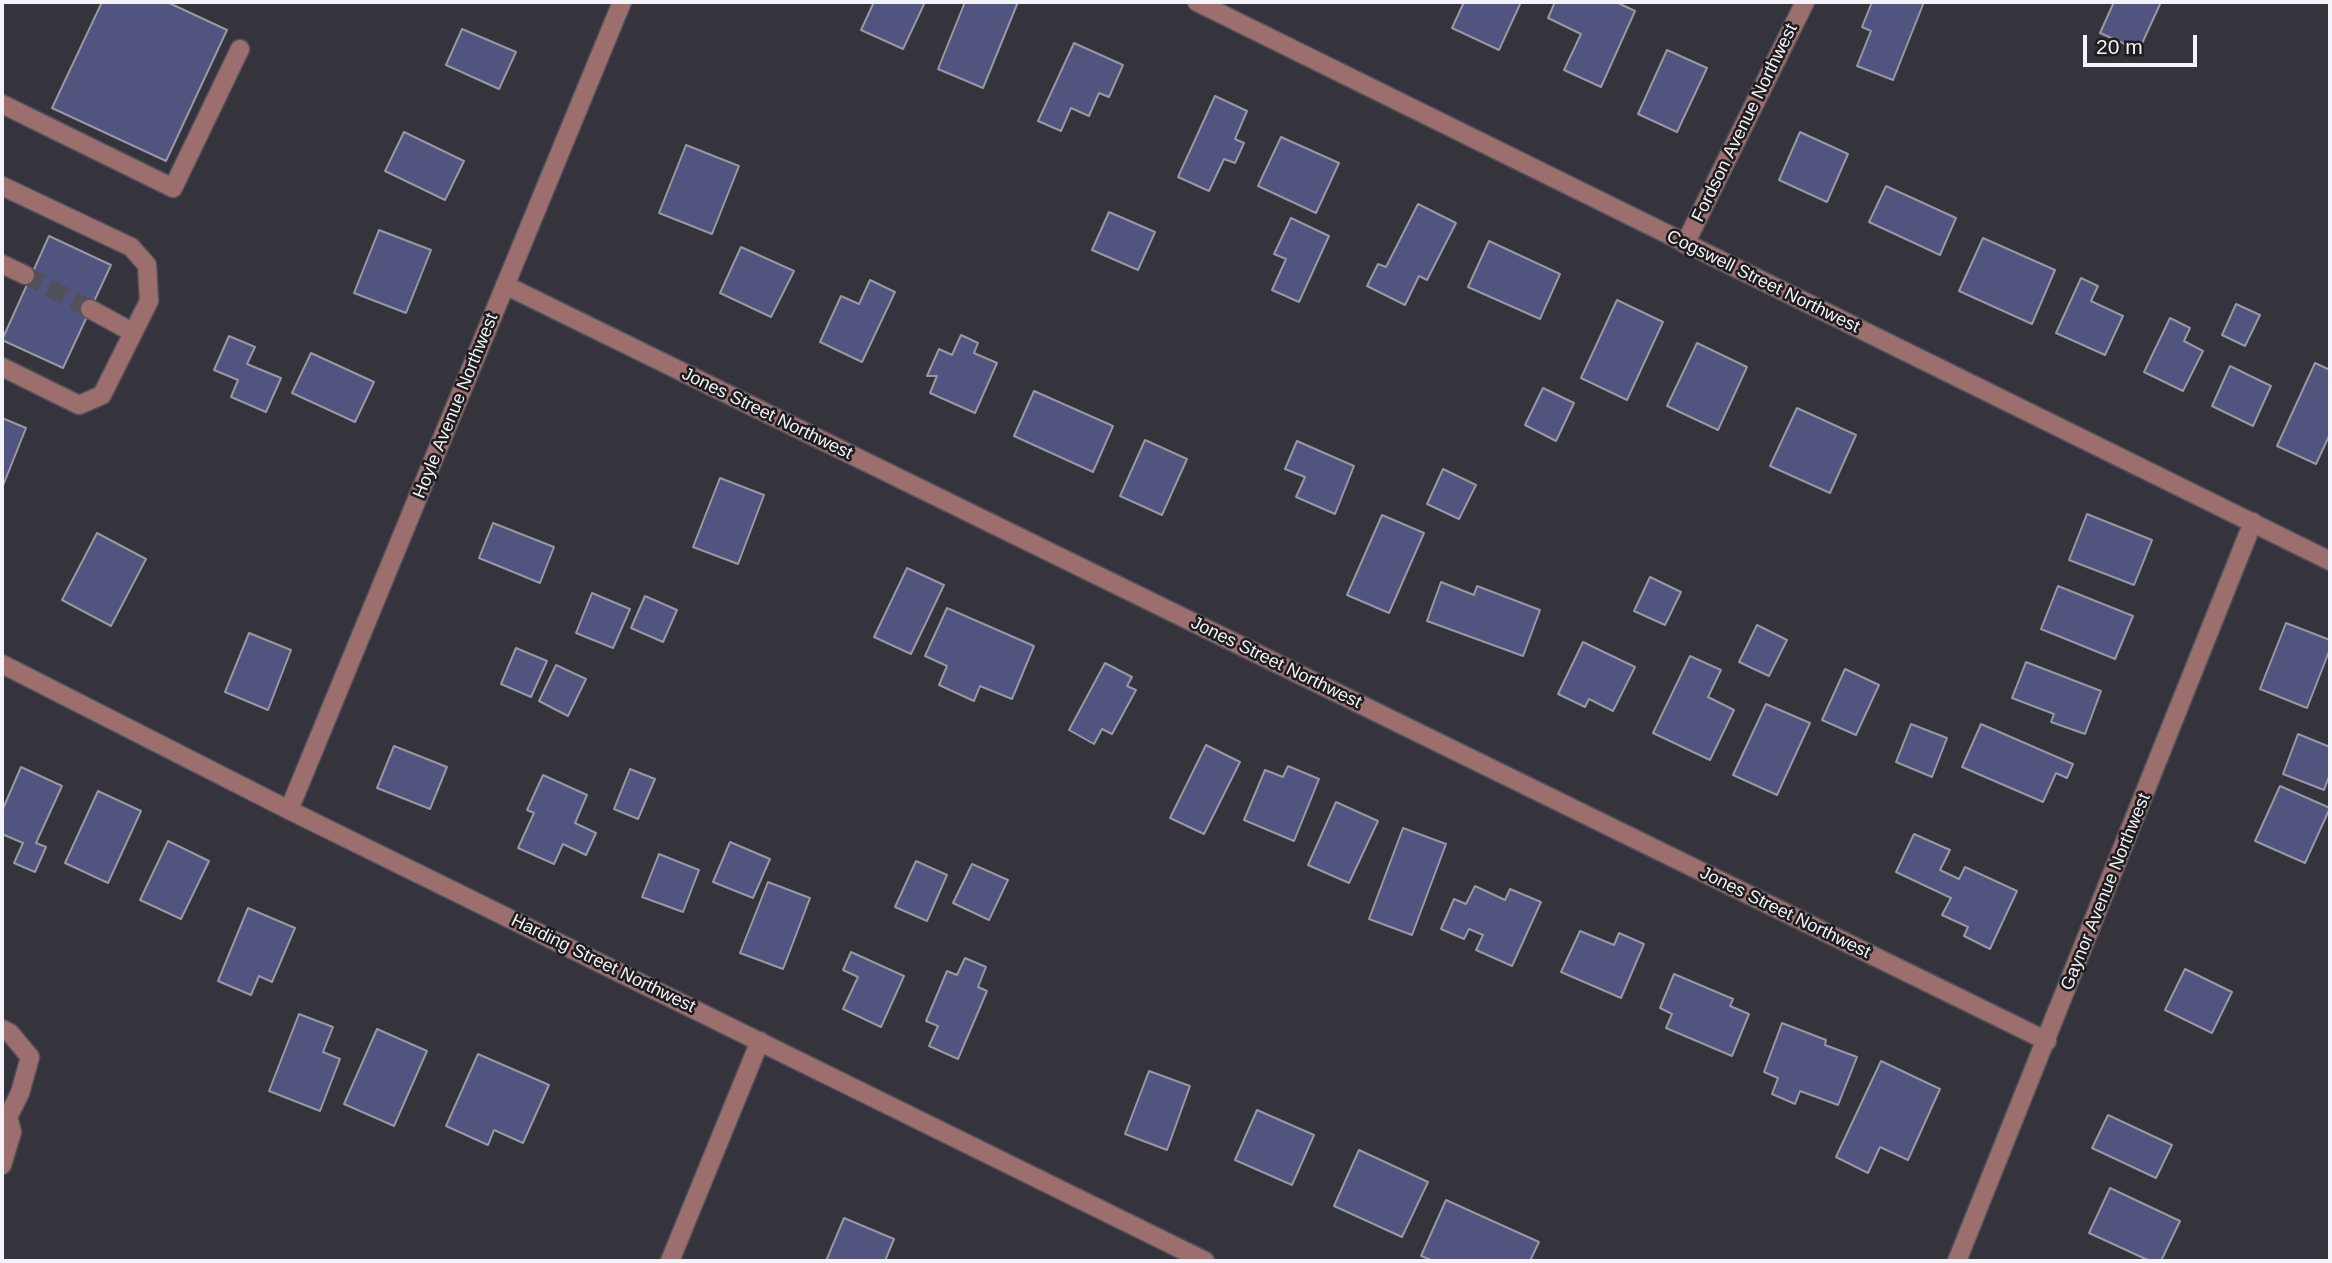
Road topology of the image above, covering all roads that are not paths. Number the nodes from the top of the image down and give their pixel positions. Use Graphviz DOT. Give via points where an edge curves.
graph roads {
  1 [pos="622,2"];
  2 [pos="1197,2"];
  3 [pos="1805,2"];
  4 [pos="240,50"];
  5 [pos="2,104"];
  6 [pos="2,186"];
  7 [pos="1685,244"];
  8 [pos="2,264"];
  9 [pos="25,275"];
  10 [pos="505,285"];
  11 [pos="90,309"];
  12 [pos="132,332"];
  13 [pos="2,367"];
  14 [pos="2253,522"];
  15 [pos="2330,561"];
  16 [pos="2,664"];
  17 [pos="289,810"];
  18 [pos="2,1029"];
  19 [pos="760,1041"];
  20 [pos="2047,1041"];
  21 [pos="2,1165"];
  22 [pos="670,1261"];
  23 [pos="1205,1261"];
  24 [pos="1958,1261"];
  1 -- 10 [label="street, Hoyle Avenue Northwest"];
  2 -- 7 [label="street, Cogswell Street Northwest"];
  3 -- 7 [label="street, Fordson Avenue Northwest"];
  4 -- 5 [label="street" via="173,188"];
  6 -- 12 [label="street" via="131,247 147,265 149,301"];
  7 -- 14 [label="street, Cogswell Street Northwest"];
  8 -- 9 [label="street"];
  10 -- 17 [label="street, Hoyle Avenue Northwest"];
  10 -- 20 [label="street, Jones Street Northwest"];
  11 -- 12 [label="street"];
  12 -- 13 [label="street" via="102,395 79,405"];
  14 -- 15 [label="street, Cogswell Street Northwest"];
  14 -- 20 [label="street, Gaynor Avenue Northwest"];
  16 -- 17 [label="street, Harding Street Northwest"];
  17 -- 19 [label="street, Harding Street Northwest"];
  18 -- 21 [label="street" via="30,1057 8,1117 12,1132"];
  19 -- 22 [label="street"];
  19 -- 23 [label="street, Harding Street Northwest"];
  20 -- 24 [label="street, Gaynor Avenue Northwest"];
}
